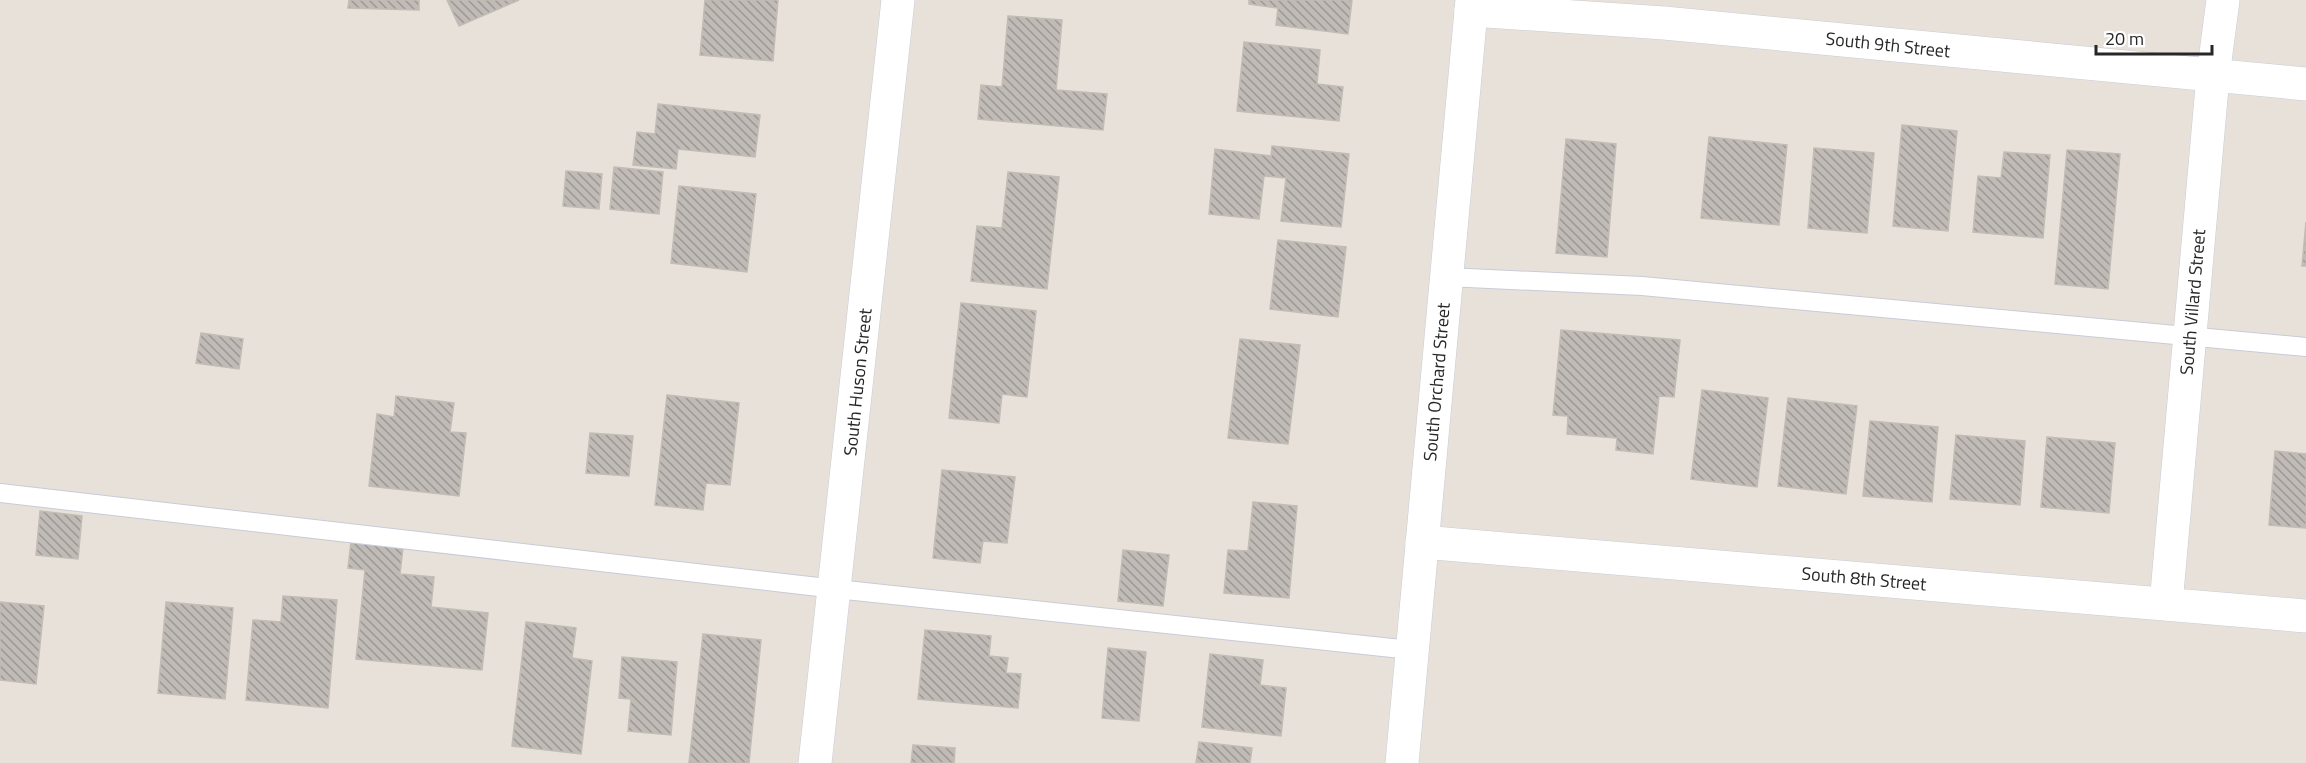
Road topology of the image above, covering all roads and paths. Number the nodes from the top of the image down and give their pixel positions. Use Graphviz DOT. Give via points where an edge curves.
graph roads {
  1 [pos="898,0"];
  2 [pos="2223,0"];
  3 [pos="1471,5"];
  4 [pos="2213,76"];
  5 [pos="2306,84"];
  6 [pos="1447,277"];
  7 [pos="2190,337"];
  8 [pos="2306,347"];
  9 [pos="0,493"];
  10 [pos="1422,542"];
  11 [pos="836,589"];
  12 [pos="2166,604"];
  13 [pos="2306,616"];
  14 [pos="1411,650"];
  15 [pos="815,763"];
  16 [pos="1402,763"];
  1 -- 11 [label="street, South Huson Street"];
  2 -- 4 [label="street, South Villard Street"];
  3 -- 4 [label="street, South 9th Street"];
  3 -- 6 [label="street, South Orchard Street"];
  4 -- 5 [label="street, South 9th Street"];
  4 -- 7 [label="street, South Villard Street"];
  6 -- 7 [label="lane" via="1642,286"];
  6 -- 10 [label="street, South Orchard Street"];
  7 -- 8 [label="lane"];
  7 -- 12 [label="street, South Villard Street"];
  9 -- 11 [label="lane"];
  10 -- 12 [label="street, South 8th Street"];
  10 -- 14 [label="street, South Orchard Street"];
  11 -- 14 [label="lane"];
  11 -- 15 [label="street, South Huson Street"];
  12 -- 13 [label="street, South 8th Street"];
  14 -- 16 [label="street, South Orchard Street"];
}
